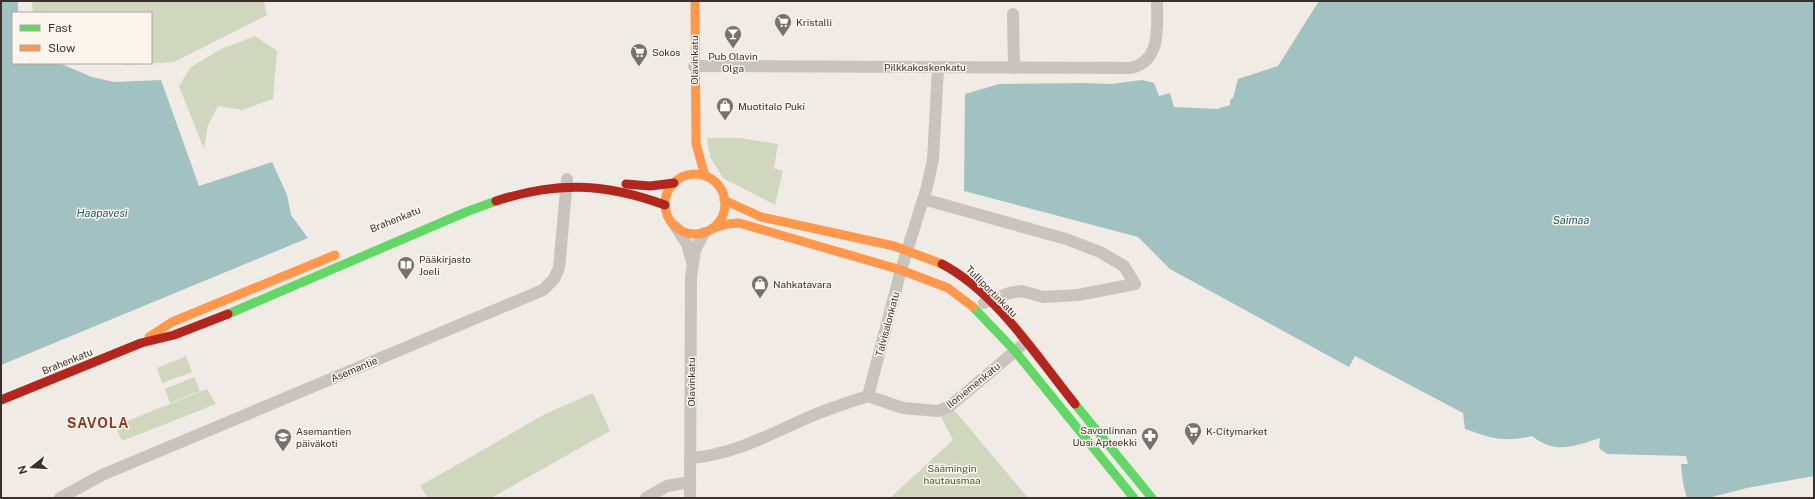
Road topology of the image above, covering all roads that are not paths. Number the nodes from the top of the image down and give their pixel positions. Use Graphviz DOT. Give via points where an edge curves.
graph roads {
  1 [pos="695,1"];
  2 [pos="1157,1"];
  3 [pos="1012,14"];
  4 [pos="694,66"];
  5 [pos="938,68"];
  6 [pos="1014,68"];
  7 [pos="696,144"];
  8 [pos="686,176"];
  9 [pos="705,176"];
  10 [pos="567,182"];
  11 [pos="674,183"];
  12 [pos="923,199"];
  13 [pos="724,200"];
  14 [pos="665,205"];
  15 [pos="441,212"];
  16 [pos="676,227"];
  17 [pos="708,231"];
  18 [pos="908,249"];
  19 [pos="341,253"];
  20 [pos="693,266"];
  21 [pos="901,270"];
  22 [pos="988,301"];
  23 [pos="973,307"];
  24 [pos="1025,342"];
  25 [pos="141,343"];
  26 [pos="1015,351"];
  27 [pos="868,396"];
  28 [pos="1,400"];
  29 [pos="690,458"];
  30 [pos="690,482"];
  31 [pos="60,498"];
  32 [pos="646,498"];
  33 [pos="690,498"];
  34 [pos="1134,498"];
  35 [pos="1152,498"];
  1 -- 4 [label="main road, Olavinkatu"];
  2 -- 6 [label="street, Pilkkakoskenkatu" via="1157,34 1152,55 1140,66"];
  3 -- 6 [label="street"];
  4 -- 5 [label="street, Pilkkakoskenkatu"];
  4 -- 7 [label="main road, Olavinkatu"];
  5 -- 6 [label="street, Pilkkakoskenkatu"];
  5 -- 12 [label="street, Talvisalonkatu" via="933,159"];
  7 -- 8 [label="main road, Olavinkatu"];
  7 -- 9 [label="main road, Olavinkatu"];
  8 -- 9 [label="main road"];
  8 -- 11 [label="main road"];
  9 -- 13 [label="main road" via="718,185"];
  10 -- 11 [label="main road, Brahenkatu" via="650,186"];
  10 -- 14 [label="main road, Brahenkatu" via="617,189"];
  10 -- 15 [label="main road, Brahenkatu" via="545,181 490,193"];
  10 -- 25 [label="main road, Brahenkatu" via="502,198 216,320 174,335"];
  10 -- 31 [label="street, Asemantie" via="559,268 554,279 543,290 102,475"];
  11 -- 14 [label="main road" via="666,197"];
  12 -- 18 [label="street, Talvisalonkatu"];
  12 -- 22 [label="street" via="1066,239 1100,252 1124,266 1135,284 1078,295 1043,297 1022,291"];
  13 -- 17 [label="main road" via="722,217"];
  13 -- 18 [label="main road, Tulliportinkatu" via="740,205 748,212 761,217"];
  14 -- 16 [label="main road" via="670,221"];
  16 -- 17 [label="main road" via="689,233"];
  16 -- 20 [label="street, Olavinkatu" via="687,244"];
  17 -- 20 [label="street, Olavinkatu" via="695,250"];
  17 -- 21 [label="main road" via="727,224 740,224"];
  18 -- 21 [label="street, Talvisalonkatu"];
  18 -- 22 [label="main road, Tulliportinkatu" via="960,273"];
  19 -- 25 [label="main road, Brahenkatu" via="172,322"];
  20 -- 29 [label="street, Olavinkatu"];
  21 -- 23 [label="main road" via="948,288"];
  21 -- 27 [label="street, Talvisalonkatu"];
  22 -- 23 [label="street"];
  22 -- 24 [label="main road, Tulliportinkatu"];
  23 -- 26 [label="main road"];
  24 -- 26 [label="street, Iloniemenkatu"];
  24 -- 35 [label="main road, Tulliportinkatu"];
  25 -- 28 [label="main road, Brahenkatu"];
  26 -- 27 [label="street, Iloniemenkatu" via="950,406 938,411 903,408"];
  26 -- 34 [label="main road"];
  27 -- 29 [label="street" via="815,415 740,448"];
  29 -- 30 [label="street, Olavinkatu"];
  30 -- 32 [label="street" via="667,486"];
  30 -- 33 [label="street, Olavinkatu"];
}
